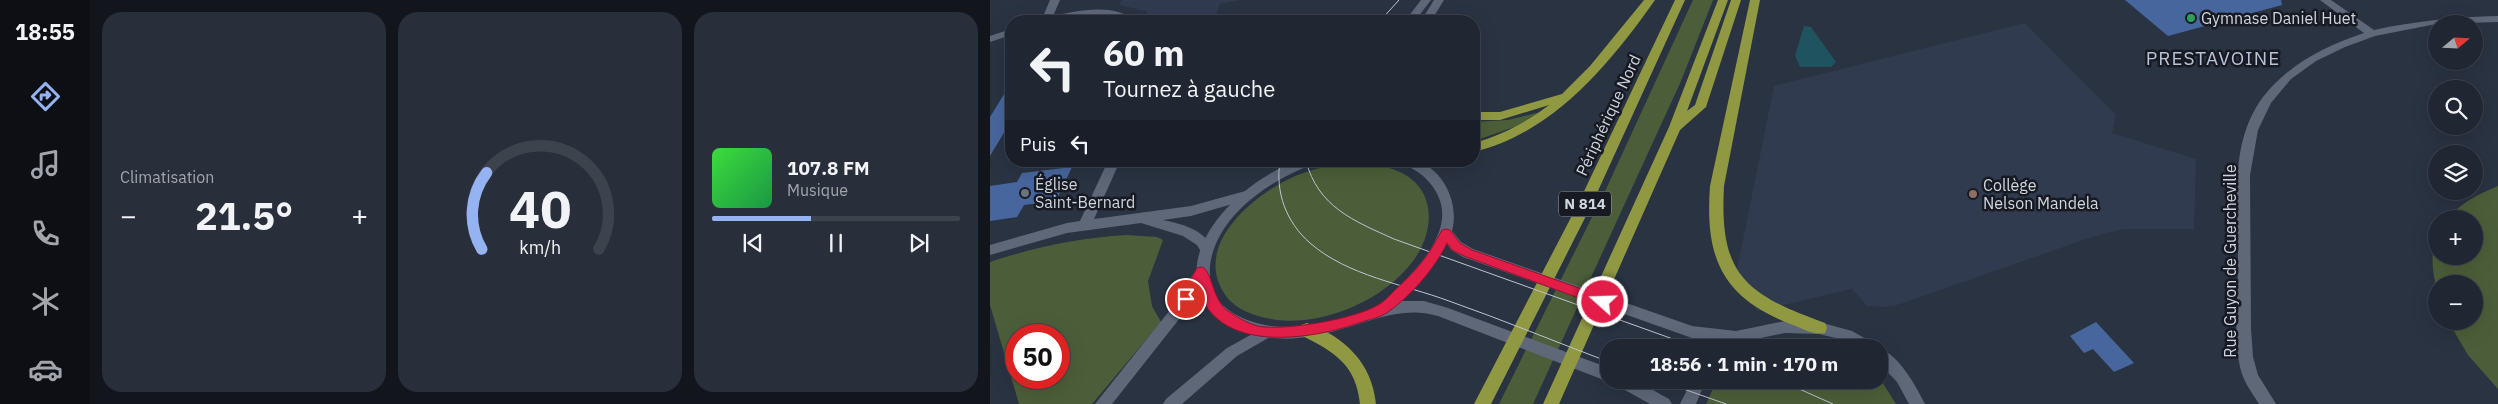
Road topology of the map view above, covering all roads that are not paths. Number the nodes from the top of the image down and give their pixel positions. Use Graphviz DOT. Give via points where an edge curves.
graph roads {
  1 [pos="1055,0"];
  2 [pos="1426,0"];
  3 [pos="1439,0"];
  4 [pos="1650,0"];
  5 [pos="1680,0"];
  6 [pos="1723,0"];
  7 [pos="1736,0"];
  8 [pos="1755,0"];
  9 [pos="2325,0"];
  10 [pos="1048,15"];
  11 [pos="1091,15"];
  12 [pos="1109,15"];
  13 [pos="1415,15"];
  14 [pos="1430,15"];
  15 [pos="2498,19"];
  16 [pos="1005,34"];
  17 [pos="2372,34"];
  18 [pos="990,39"];
  19 [pos="1567,97"];
  20 [pos="1480,116"];
  21 [pos="1675,128"];
  22 [pos="1480,146"];
  23 [pos="1111,167"];
  24 [pos="1294,167"];
  25 [pos="1420,167"];
  26 [pos="1249,195"];
  27 [pos="1133,219"];
  28 [pos="1085,225"];
  29 [pos="1446,233"];
  30 [pos="1206,248"];
  31 [pos="990,250"];
  32 [pos="1202,272"];
  33 [pos="1383,309"];
  34 [pos="1819,328"];
  35 [pos="1308,330"];
  36 [pos="1265,333"];
  37 [pos="1753,334"];
  38 [pos="1744,339"];
  39 [pos="1854,339"];
  40 [pos="1888,363"];
  41 [pos="1600,372"];
  42 [pos="1639,389"];
  43 [pos="1695,389"];
  44 [pos="1917,402"];
  45 [pos="1103,404"];
  46 [pos="1171,404"];
  47 [pos="1368,404"];
  48 [pos="1482,404"];
  49 [pos="1551,404"];
  50 [pos="1664,404"];
  51 [pos="1688,404"];
  52 [pos="2268,404"];
  1 -- 10 [label="street"];
  2 -- 13 [label="street"];
  3 -- 14 [label="street"];
  4 -- 19 [label="highway"];
  5 -- 48 [label="highway, Périphérique Nord / N 814" via="1616,141"];
  6 -- 21 [label="highway, N 814"];
  7 -- 21 [label="highway, N 814" via="1700,107"];
  8 -- 34 [label="highway" via="1717,186 1714,206 1716,243 1730,273 1755,298 1791,318"];
  9 -- 17 [label="street"];
  11 -- 12 [label="street"];
  15 -- 17 [label="street, Rue Guyon de Guercheville" via="2432,23"];
  16 -- 18 [label="street"];
  17 -- 52 [label="street, Rue Guyon de Guercheville" via="2327,52 2289,76 2267,100 2251,140 2245,165 2247,358 2250,374"];
  19 -- 20 [label="highway" via="1553,98 1515,113"];
  19 -- 22 [label="highway" via="1518,132"];
  21 -- 49 [label="highway, N 814"];
  23 -- 28 [label="street"];
  24 -- 26 [label="street"];
  25 -- 29 [label="street" via="1443,193 1447,206"];
  26 -- 27 [label="street" via="1210,207"];
  26 -- 30 [label="street" via="1219,228"];
  27 -- 28 [label="street"];
  27 -- 30 [label="street" via="1191,233"];
  28 -- 31 [label="street"];
  29 -- 33 [label="street" via="1424,271"];
  29 -- 37 [label="street" via="1456,246 1499,264 1654,320 1712,336"];
  30 -- 32 [label="street"];
  32 -- 36 [label="street" via="1210,302 1221,313 1241,326"];
  32 -- 45 [label="street" via="1175,314"];
  33 -- 35 [label="street" via="1332,326"];
  33 -- 41 [label="street" via="1424,306"];
  34 -- 37 [label="street" via="1785,327"];
  34 -- 39 [label="street"];
  35 -- 36 [label="street"];
  35 -- 47 [label="highway" via="1338,346 1349,356 1360,371"];
  36 -- 46 [label="street" via="1232,352"];
  37 -- 38 [label="street"];
  40 -- 44 [label="street" via="1902,377"];
  42 -- 50 [label="street"];
  43 -- 51 [label="street"];
}
